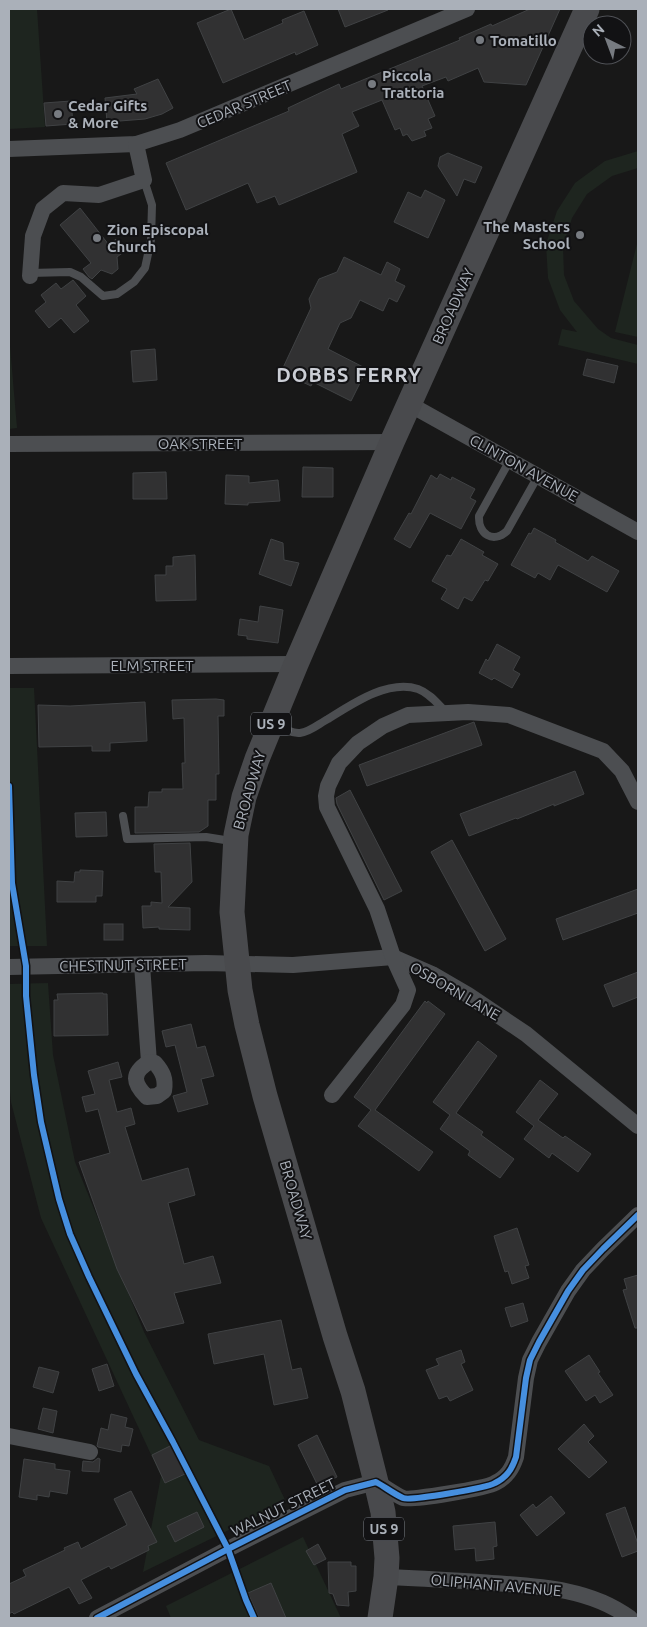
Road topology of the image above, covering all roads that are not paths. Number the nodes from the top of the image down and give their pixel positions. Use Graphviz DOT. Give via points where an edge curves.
graph roads {
  1 [pos="467,9"];
  2 [pos="587,9"];
  3 [pos="136,144"];
  4 [pos="9,148"];
  5 [pos="144,180"];
  6 [pos="30,275"];
  7 [pos="409,404"];
  8 [pos="392,442"];
  9 [pos="9,444"];
  10 [pos="510,460"];
  11 [pos="538,476"];
  12 [pos="638,531"];
  13 [pos="296,664"];
  14 [pos="9,666"];
  15 [pos="446,713"];
  16 [pos="272,722"];
  17 [pos="638,802"];
  18 [pos="122,816"];
  19 [pos="236,841"];
  20 [pos="393,956"];
  21 [pos="236,964"];
  22 [pos="142,965"];
  23 [pos="9,966"];
  24 [pos="149,1062"];
  25 [pos="332,1095"];
  26 [pos="638,1126"];
  27 [pos="638,1215"];
  28 [pos="9,1436"];
  29 [pos="90,1452"];
  30 [pos="376,1482"];
  31 [pos="386,1577"];
  32 [pos="638,1615"];
  33 [pos="97,1618"];
  34 [pos="380,1618"];
  35 [pos="630,1618"];
  36 [pos="635,1618"];
  1 -- 3 [label="street, CEDAR STREET" via="180,130"];
  2 -- 7 [label="main road, BROADWAY / US 9"];
  3 -- 4 [label="street, CEDAR STREET"];
  3 -- 5 [label="street"];
  5 -- 6 [label="street" via="99,194 63,193 43,209 33,236"];
  5 -- 6 [label="lane" via="152,205 151,240 145,268 134,282 117,294 103,296 70,272"];
  7 -- 8 [label="main road, BROADWAY / US 9"];
  7 -- 10 [label="street, CLINTON AVENUE"];
  8 -- 9 [label="street, OAK STREET"];
  8 -- 13 [label="main road, BROADWAY / US 9"];
  10 -- 11 [label="street, CLINTON AVENUE"];
  10 -- 11 [label="lane" via="479,516 482,532 496,537 507,531"];
  11 -- 12 [label="street, CLINTON AVENUE"];
  13 -- 14 [label="street, ELM STREET"];
  13 -- 16 [label="main road, BROADWAY / US 9"];
  15 -- 16 [label="lane" via="418,689 392,688 364,697 299,734"];
  15 -- 17 [label="street" via="508,715 603,752 622,771"];
  15 -- 20 [label="street" via="408,715 383,726 358,743 339,762 328,786 326,796 331,818 378,909"];
  16 -- 19 [label="main road, BROADWAY / US 9" via="244,797"];
  18 -- 19 [label="lane" via="127,839 206,837"];
  19 -- 21 [label="main road, BROADWAY / US 9" via="232,912"];
  20 -- 21 [label="street, OSBORN LANE" via="293,964"];
  20 -- 25 [label="street" via="408,990 403,1005"];
  20 -- 26 [label="street, OSBORN LANE" via="468,995 526,1034"];
  21 -- 22 [label="street, CHESTNUT STREET"];
  21 -- 30 [label="main road, BROADWAY / US 9" via="265,1096 353,1391"];
  22 -- 23 [label="street, CHESTNUT STREET"];
  22 -- 24 [label="street"];
  27 -- 30 [label="street" via="603,1249 568,1291 530,1360 512,1469 494,1484 405,1499"];
  28 -- 29 [label="street"];
  30 -- 31 [label="main road, BROADWAY / US 9" via="383,1512"];
  30 -- 33 [label="street, WALNUT STREET" via="345,1490"];
  31 -- 34 [label="main road, BROADWAY / US 9"];
  31 -- 35 [label="street, OLIPHANT AVENUE" via="531,1586 574,1592 600,1601"];
  32 -- 36 [label="street"];
}
